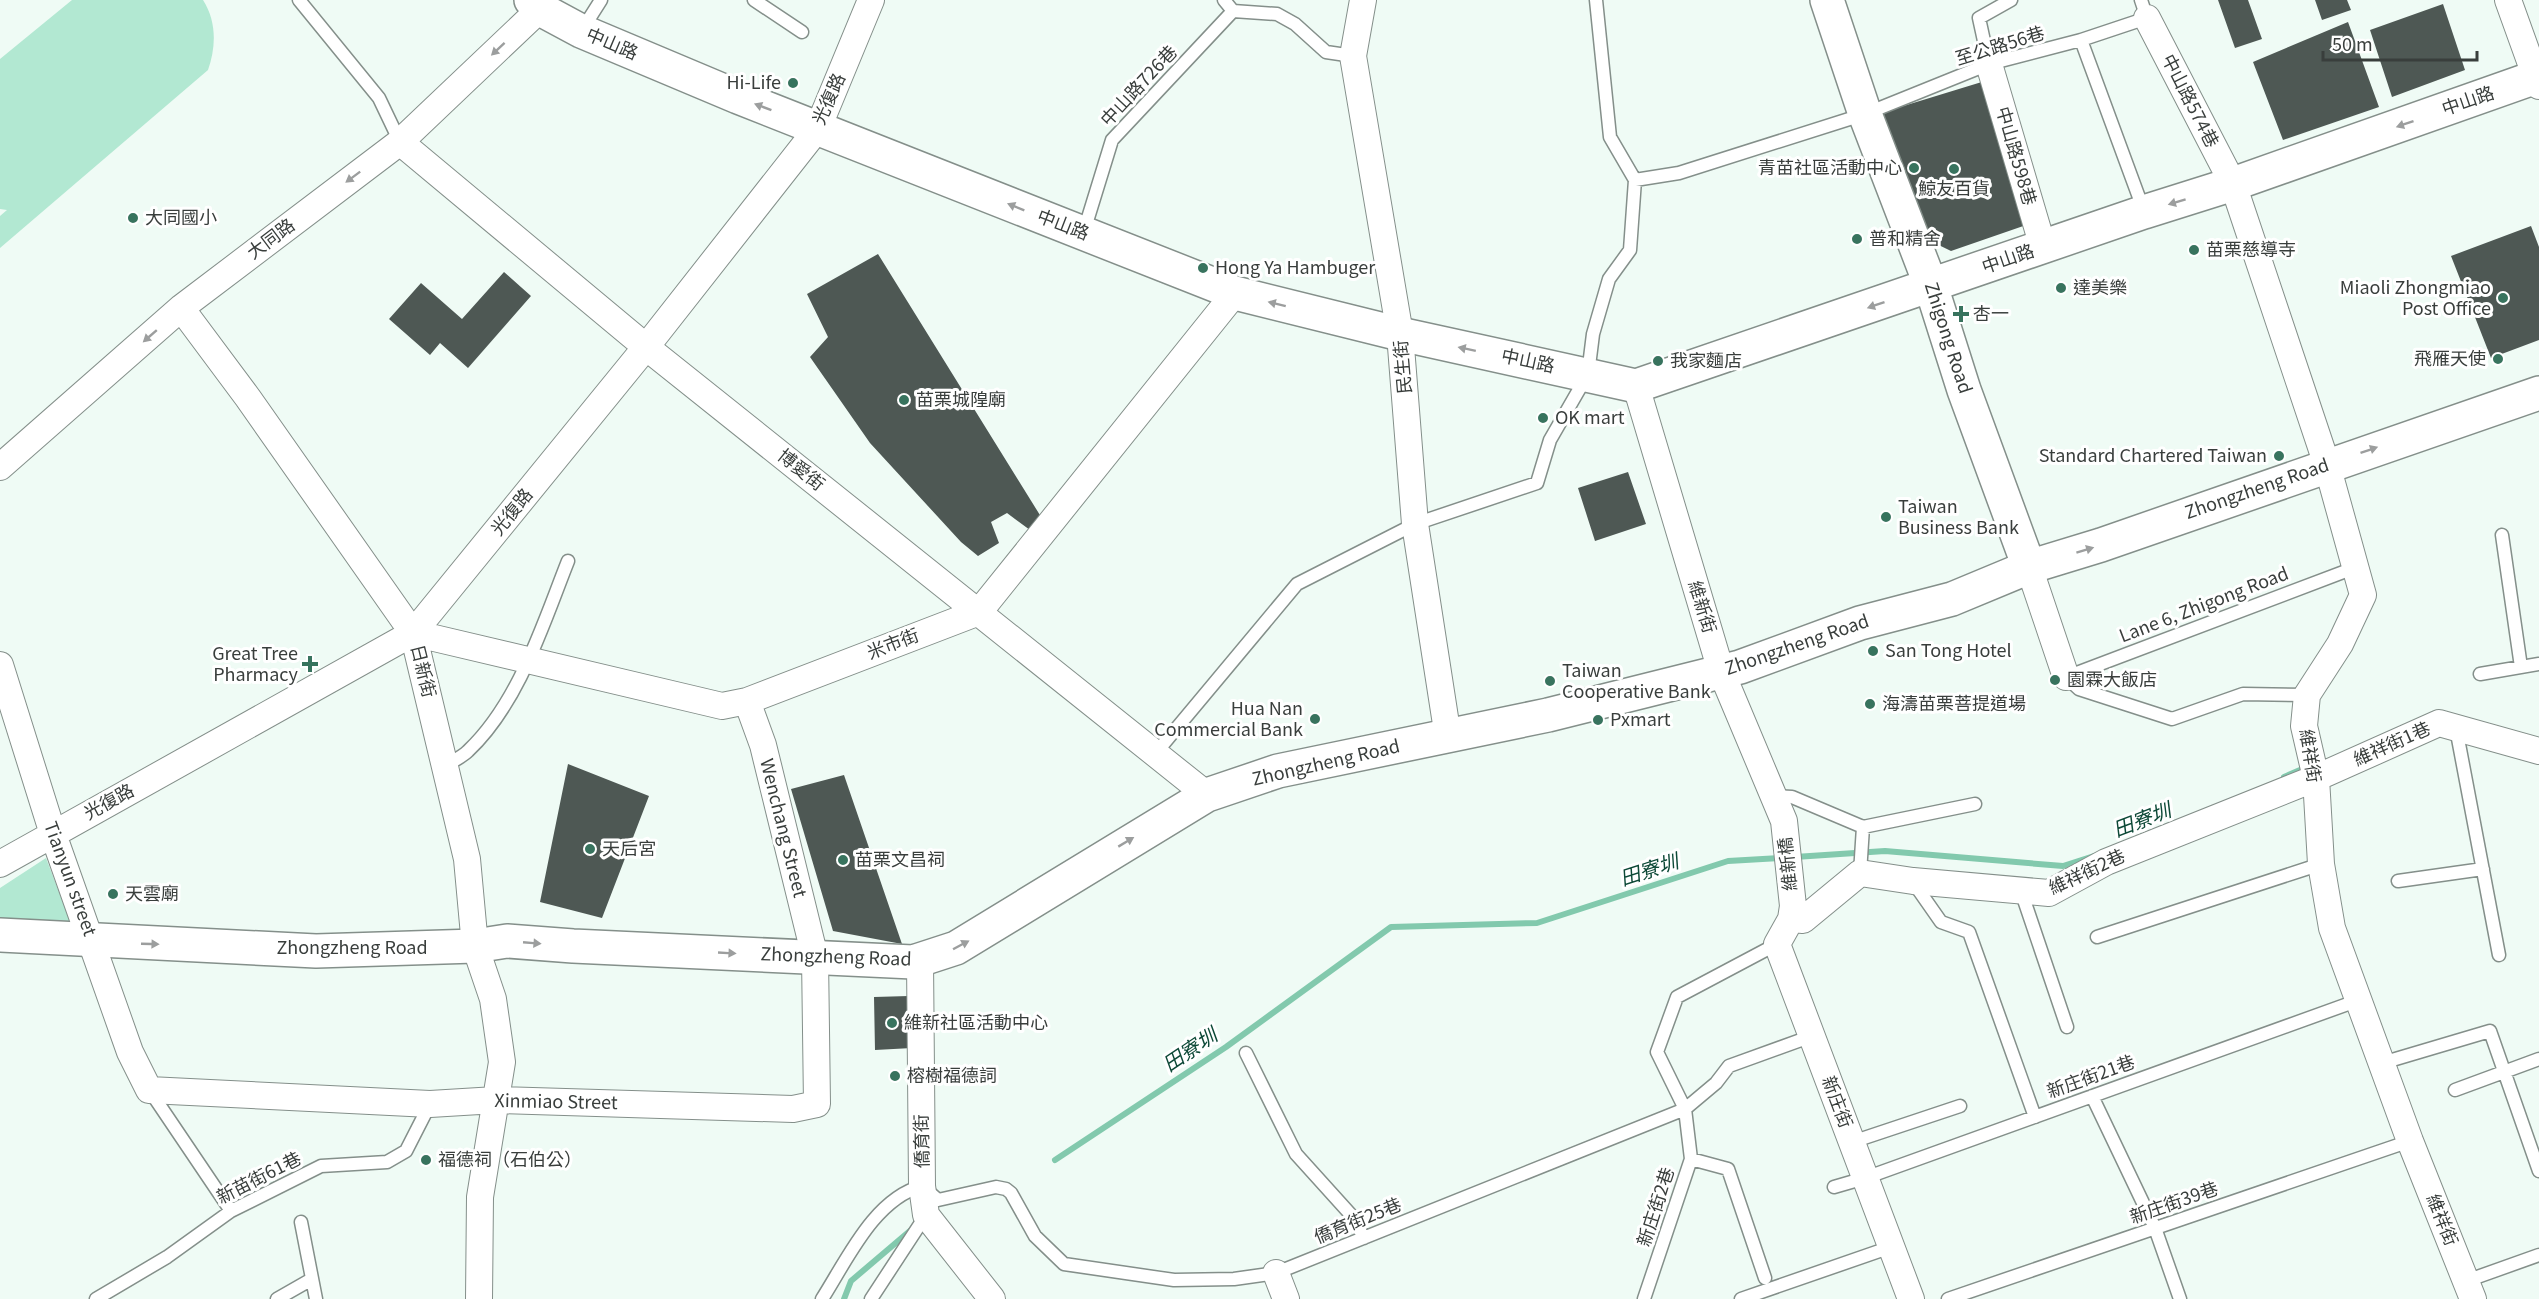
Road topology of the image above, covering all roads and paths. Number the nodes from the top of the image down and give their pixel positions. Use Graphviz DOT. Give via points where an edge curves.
graph roads {
  1 [pos="299,0"];
  2 [pos="601,0"];
  3 [pos="754,0"];
  4 [pos="871,0"];
  5 [pos="1224,0"];
  6 [pos="1363,0"];
  7 [pos="1596,0"];
  8 [pos="1827,0"];
  9 [pos="2011,0"];
  10 [pos="2508,0"];
  11 [pos="535,4"];
  12 [pos="2144,9"];
  13 [pos="1233,12"];
  14 [pos="581,31"];
  15 [pos="802,32"];
  16 [pos="2081,40"];
  17 [pos="1353,56"];
  18 [pos="1989,64"];
  19 [pos="2538,80"];
  20 [pos="1865,114"];
  21 [pos="818,128"];
  22 [pos="400,142"];
  23 [pos="1635,180"];
  24 [pos="2233,184"];
  25 [pos="2144,212"];
  26 [pos="1083,232"];
  27 [pos="2043,247"];
  28 [pos="1931,286"];
  29 [pos="1235,293"];
  30 [pos="181,308"];
  31 [pos="1400,334"];
  32 [pos="646,347"];
  33 [pos="1588,374"];
  34 [pos="1636,386"];
  35 [pos="2539,393"];
  36 [pos="2327,465"];
  37 [pos="0,468"];
  38 [pos="1415,524"];
  39 [pos="2502,535"];
  40 [pos="568,561"];
  41 [pos="2030,567"];
  42 [pos="2354,568"];
  43 [pos="978,612"];
  44 [pos="413,633"];
  45 [pos="528,662"];
  46 [pos="2539,664"];
  47 [pos="0,665"];
  48 [pos="2522,667"];
  49 [pos="1721,671"];
  50 [pos="2480,674"];
  51 [pos="2066,676"];
  52 [pos="2307,695"];
  53 [pos="747,701"];
  54 [pos="2456,728"];
  55 [pos="1448,737"];
  56 [pos="2539,751"];
  57 [pos="1155,754"];
  58 [pos="445,766"];
  59 [pos="2316,778"];
  60 [pos="1207,795"];
  61 [pos="1774,796"];
  62 [pos="1975,804"];
  63 [pos="1784,822"];
  64 [pos="1863,827"];
  65 [pos="53,834"];
  66 [pos="0,864"];
  67 [pos="2321,864"];
  68 [pos="2483,869"];
  69 [pos="1860,873"];
  70 [pos="1913,881"];
  71 [pos="2398,881"];
  72 [pos="2021,891"];
  73 [pos="1792,913"];
  74 [pos="0,935"];
  75 [pos="2097,937"];
  76 [pos="92,941"];
  77 [pos="1777,944"];
  78 [pos="474,946"];
  79 [pos="2499,955"];
  80 [pos="814,957"];
  81 [pos="920,960"];
  82 [pos="2359,1000"];
  83 [pos="2067,1027"];
  84 [pos="1812,1036"];
  85 [pos="1246,1053"];
  86 [pos="2539,1059"];
  87 [pos="2382,1063"];
  88 [pos="2504,1072"];
  89 [pos="149,1090"];
  90 [pos="2455,1090"];
  91 [pos="2091,1096"];
  92 [pos="496,1100"];
  93 [pos="430,1104"];
  94 [pos="1960,1106"];
  95 [pos="1685,1109"];
  96 [pos="2036,1116"];
  97 [pos="2410,1141"];
  98 [pos="1852,1142"];
  99 [pos="1691,1159"];
  100 [pos="2539,1171"];
  101 [pos="1866,1178"];
  102 [pos="1834,1187"];
  103 [pos="929,1200"];
  104 [pos="231,1211"];
  105 [pos="301,1222"];
  106 [pos="2155,1228"];
  107 [pos="1364,1238"];
  108 [pos="1891,1247"];
  109 [pos="2539,1255"];
  110 [pos="1276,1273"];
  111 [pos="1765,1278"];
  112 [pos="312,1279"];
  113 [pos="2470,1290"];
  114 [pos="96,1299"];
  115 [pos="277,1299"];
  116 [pos="316,1299"];
  117 [pos="479,1299"];
  118 [pos="822,1299"];
  119 [pos="871,1299"];
  120 [pos="992,1299"];
  121 [pos="1286,1299"];
  122 [pos="1644,1299"];
  123 [pos="1741,1299"];
  124 [pos="1911,1299"];
  125 [pos="1948,1299"];
  126 [pos="2180,1299"];
  1 -- 22 [label="lane" via="379,98"];
  2 -- 14 [label="lane"];
  3 -- 15 [label="lane"];
  4 -- 21 [label="street, 光復路"];
  5 -- 13 [label="lane"];
  6 -- 17 [label="street, 民生街"];
  7 -- 23 [label="lane" via="1610,137"];
  8 -- 20 [label="street, Zhigong Road"];
  9 -- 18 [label="lane" via="1979,18"];
  10 -- 19 [label="street"];
  11 -- 14 [label="street, 中山路"];
  11 -- 22 [label="street, 大同路, one-way"];
  12 -- 16 [label="lane, 至公路56巷"];
  12 -- 24 [label="street, 中山路574巷"];
  13 -- 17 [label="lane" via="1277,14 1295,24 1326,52"];
  13 -- 26 [label="lane, 中山路726巷" via="1112,140"];
  21 -- 14 [label="street, 中山路, one-way"];
  16 -- 18 [label="lane, 至公路56巷"];
  16 -- 25 [label="lane"];
  17 -- 31 [label="street, 民生街"];
  18 -- 20 [label="lane, 至公路56巷"];
  18 -- 27 [label="street, 中山路598巷"];
  19 -- 24 [label="street, 中山路, one-way"];
  20 -- 23 [label="lane, 至公路56巷" via="1679,174"];
  20 -- 28 [label="street, Zhigong Road"];
  26 -- 21 [label="street, 中山路, one-way"];
  21 -- 32 [label="street, 光復路"];
  22 -- 30 [label="street, 大同路, one-way"];
  22 -- 32 [label="street, 博愛街"];
  23 -- 33 [label="lane" via="1630,250 1610,279 1593,334"];
  24 -- 25 [label="street, 中山路, one-way"];
  24 -- 36 [label="street, 維祥街"];
  25 -- 27 [label="street, 中山路"];
  26 -- 29 [label="street, 中山路"];
  27 -- 28 [label="street, 中山路"];
  28 -- 34 [label="street, 中山路, one-way"];
  28 -- 41 [label="street, Zhigong Road" via="1964,390"];
  31 -- 29 [label="street, 中山路, one-way"];
  29 -- 43 [label="street"];
  30 -- 37 [label="street, 大同路, one-way"];
  30 -- 44 [label="street, 日新街"];
  33 -- 31 [label="street, 中山路, one-way"];
  31 -- 38 [label="street, 民生街"];
  32 -- 43 [label="street, 博愛街"];
  32 -- 44 [label="street, 光復路"];
  33 -- 34 [label="street, 中山路"];
  33 -- 38 [label="lane" via="1550,440 1537,483"];
  34 -- 49 [label="street, 維新街"];
  36 -- 35 [label="street, Zhongzheng Road, one-way"];
  41 -- 36 [label="street, Zhongzheng Road, one-way"];
  36 -- 42 [label="street, 維祥街"];
  38 -- 55 [label="street, 民生街"];
  38 -- 57 [label="lane" via="1297,584"];
  39 -- 48 [label="lane"];
  40 -- 45 [label="lane"];
  41 -- 49 [label="street, Zhongzheng Road" via="1952,599 1860,623"];
  41 -- 51 [label="street, Zhigong Road"];
  42 -- 51 [label="lane, Lane 6, Zhigong Road"];
  42 -- 52 [label="street, 維祥街" via="2363,595 2340,644"];
  43 -- 53 [label="street, 米市街"];
  43 -- 57 [label="street, 博愛街"];
  44 -- 45 [label="street, 米市街"];
  44 -- 58 [label="street, 日新街"];
  44 -- 65 [label="street, 光復路"];
  45 -- 53 [label="street, 米市街" via="722,706"];
  45 -- 58 [label="lane" via="495,721 467,752"];
  46 -- 48 [label="lane"];
  47 -- 65 [label="street, Tianyun street"];
  48 -- 50 [label="lane"];
  49 -- 55 [label="street, Zhongzheng Road"];
  49 -- 61 [label="street, 維新街"];
  51 -- 52 [label="lane" via="2079,689 2172,718 2243,694"];
  52 -- 59 [label="street, 維祥街" via="2304,726"];
  53 -- 80 [label="street, Wenchang Street" via="763,745"];
  54 -- 56 [label="street, 維祥街1巷"];
  54 -- 59 [label="street, 維祥街1巷" via="2439,723"];
  54 -- 68 [label="lane"];
  55 -- 60 [label="street, Zhongzheng Road" via="1278,771"];
  57 -- 60 [label="street, 博愛街"];
  58 -- 78 [label="street, 日新街" via="467,859"];
  59 -- 67 [label="street, 維祥街"];
  59 -- 72 [label="street, 維祥街2巷" via="2106,862 2049,893"];
  81 -- 60 [label="street, Zhongzheng Road, one-way" via="963,943"];
  61 -- 63 [label="street, 維新街"];
  61 -- 64 [label="lane" via="1792,797"];
  62 -- 64 [label="lane"];
  63 -- 73 [label="street, 維新橋"];
  64 -- 69 [label="lane"];
  65 -- 66 [label="street, 光復路"];
  65 -- 76 [label="street, Tianyun street"];
  67 -- 75 [label="lane"];
  67 -- 82 [label="street, 維祥街" via="2332,928"];
  68 -- 71 [label="lane"];
  68 -- 79 [label="lane"];
  69 -- 70 [label="street, 維祥街2巷"];
  69 -- 73 [label="street" via="1803,920"];
  70 -- 72 [label="street, 維祥街2巷"];
  70 -- 96 [label="lane" via="1941,922 1970,932"];
  72 -- 83 [label="lane"];
  73 -- 77 [label="street"];
  74 -- 76 [label="street, Zhongzheng Road"];
  76 -- 78 [label="street, Zhongzheng Road, one-way" via="316,951"];
  76 -- 89 [label="street, Tianyun street" via="130,1052"];
  77 -- 84 [label="street, 新庄街"];
  77 -- 95 [label="lane, 新庄街2巷" via="1677,998 1657,1052"];
  78 -- 80 [label="street, Zhongzheng Road, one-way" via="507,940"];
  78 -- 92 [label="street, 日新街" via="494,999 500,1041 502,1062"];
  80 -- 81 [label="street, Zhongzheng Road" via="890,963"];
  80 -- 92 [label="street, Xinmiao Street" via="817,1104 793,1109"];
  81 -- 103 [label="street, 僑育街"];
  82 -- 87 [label="street, 維祥街"];
  82 -- 91 [label="lane, 新庄街21巷"];
  84 -- 95 [label="lane, 僑育街25巷" via="1729,1066 1716,1083"];
  84 -- 98 [label="street, 新庄街"];
  85 -- 107 [label="lane" via="1296,1154 1352,1216"];
  86 -- 88 [label="lane"];
  87 -- 88 [label="lane" via="2490,1031"];
  87 -- 97 [label="street, 維祥街"];
  88 -- 90 [label="lane"];
  88 -- 100 [label="lane"];
  89 -- 93 [label="street, Xinmiao Street"];
  89 -- 104 [label="lane"];
  91 -- 96 [label="lane, 新庄街21巷"];
  91 -- 106 [label="lane"];
  92 -- 93 [label="street, Xinmiao Street"];
  92 -- 117 [label="street, 日新街" via="480,1197"];
  93 -- 104 [label="lane, 新苗街61巷" via="406,1151 387,1162 321,1166"];
  94 -- 98 [label="lane"];
  95 -- 99 [label="lane, 新庄街2巷"];
  95 -- 107 [label="lane, 僑育街25巷"];
  96 -- 101 [label="lane, 新庄街21巷"];
  97 -- 106 [label="lane, 新庄街39巷"];
  97 -- 113 [label="street, 維祥街"];
  98 -- 101 [label="street, 新庄街"];
  99 -- 111 [label="lane" via="1728,1169"];
  99 -- 122 [label="lane, 新庄街2巷"];
  101 -- 102 [label="lane, 新庄街21巷"];
  101 -- 108 [label="street, 新庄街"];
  103 -- 110 [label="lane, 僑育街25巷" via="996,1187 1006,1189 1035,1236 1064,1264 1174,1280 1234,1279"];
  103 -- 118 [label="lane" via="909,1189 884,1207"];
  103 -- 119 [label="lane"];
  103 -- 120 [label="street"];
  104 -- 114 [label="lane, 新苗街61巷" via="167,1257"];
  105 -- 112 [label="lane"];
  106 -- 125 [label="lane, 新庄街39巷"];
  106 -- 126 [label="lane"];
  107 -- 110 [label="lane, 僑育街25巷"];
  108 -- 123 [label="lane"];
  108 -- 124 [label="street, 新庄街"];
  109 -- 113 [label="lane"];
  110 -- 121 [label="street"];
  112 -- 115 [label="lane"];
  112 -- 116 [label="lane"];
}
